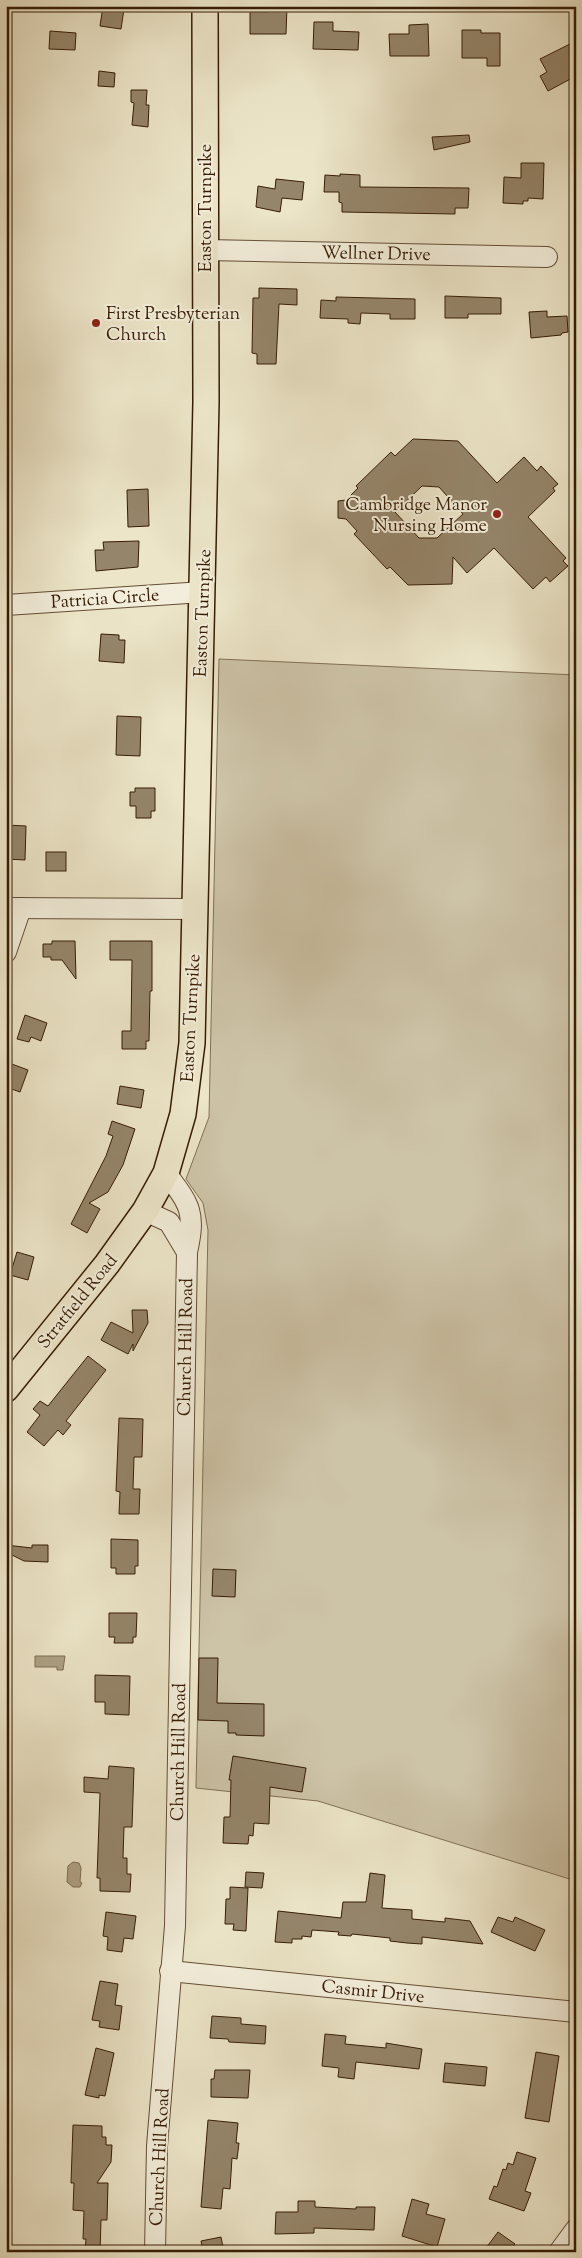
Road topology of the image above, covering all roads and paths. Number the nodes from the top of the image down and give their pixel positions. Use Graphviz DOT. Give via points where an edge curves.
graph roads {
  1 [pos="205,6"];
  2 [pos="206,250"];
  3 [pos="547,257"];
  4 [pos="203,592"];
  5 [pos="6,605"];
  6 [pos="14,908"];
  7 [pos="194,909"];
  8 [pos="6,952"];
  9 [pos="166,1173"];
  10 [pos="145,1211"];
  11 [pos="186,1252"];
  12 [pos="6,1389"];
  13 [pos="170,1971"];
  14 [pos="576,2012"];
  15 [pos="576,2229"];
  16 [pos="155,2252"];
  17 [pos="560,2252"];
  1 -- 2 [label="main road, Easton Turnpike"];
  2 -- 3 [label="street, Wellner Drive"];
  2 -- 4 [label="main road, Easton Turnpike"];
  4 -- 5 [label="street, Patricia Circle"];
  4 -- 7 [label="main road, Easton Turnpike"];
  6 -- 7 [label="street"];
  6 -- 8 [label="street"];
  7 -- 9 [label="main road, Easton Turnpike" via="192,1043 183,1114"];
  9 -- 10 [label="main road, Easton Turnpike"];
  9 -- 11 [label="street, Church Hill Road" via="192,1215"];
  10 -- 11 [label="street, Church Hill Road" via="169,1222"];
  10 -- 12 [label="main road, Stratfield Road" via="107,1264"];
  11 -- 13 [label="street, Church Hill Road" via="175,1926"];
  13 -- 14 [label="street, Casmir Drive"];
  13 -- 16 [label="street, Church Hill Road" via="158,2146"];
  15 -- 17 [label="street"];
}
